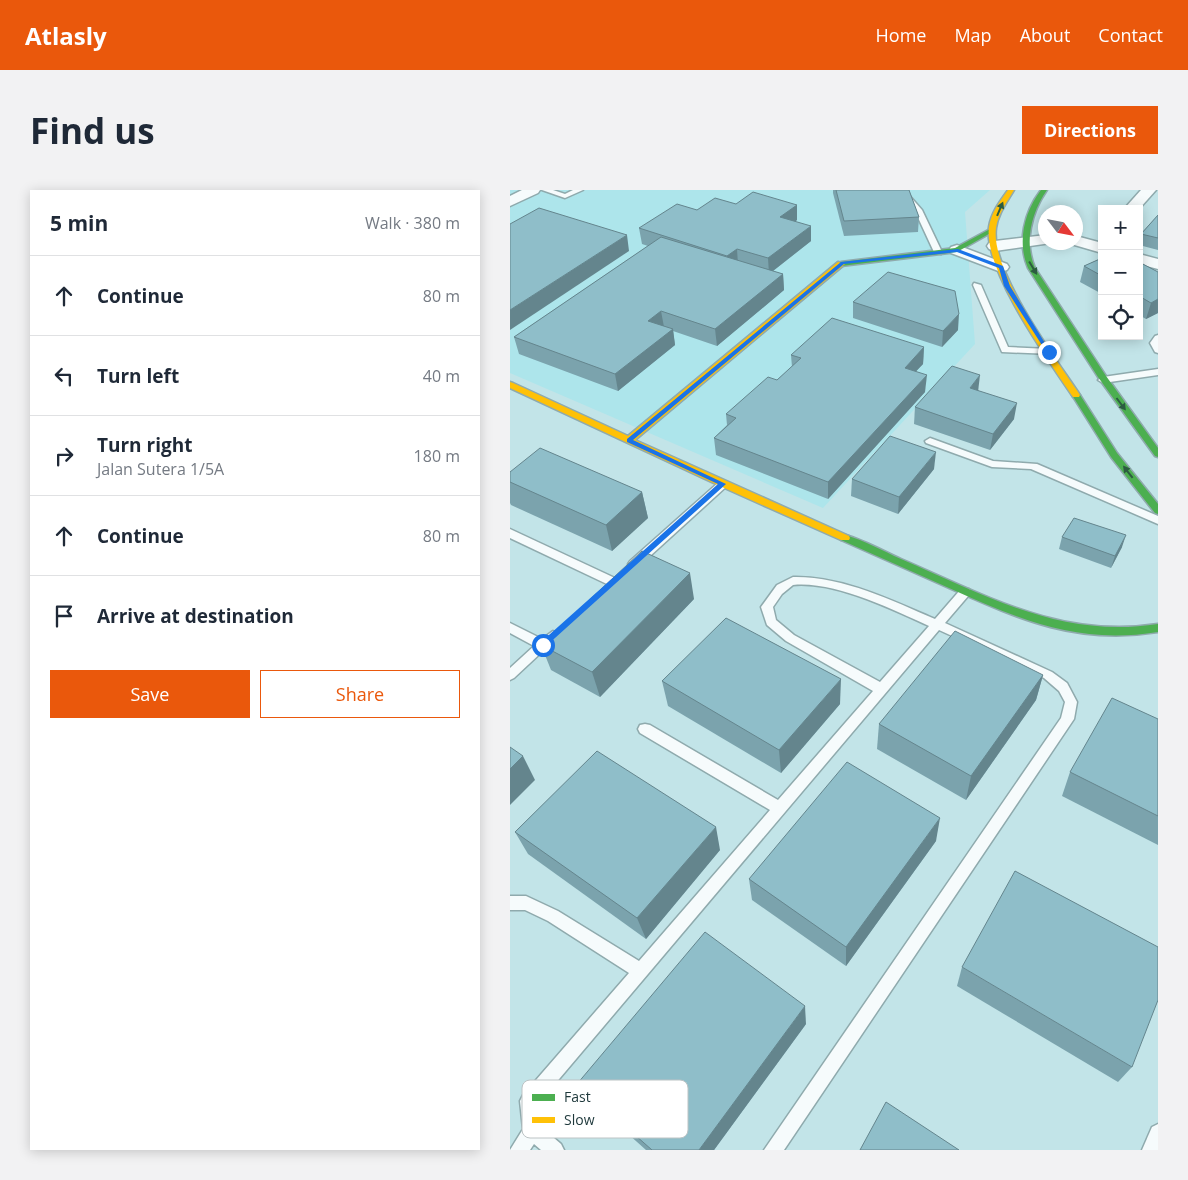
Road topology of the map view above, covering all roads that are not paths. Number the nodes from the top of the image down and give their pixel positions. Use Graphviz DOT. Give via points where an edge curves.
graph roads {
  1 [pos="533,190"];
  2 [pos="546,190"];
  3 [pos="579,190"];
  4 [pos="1011,190"];
  5 [pos="1044,190"];
  6 [pos="1149,190"];
  7 [pos="905,196"];
  8 [pos="510,202"];
  9 [pos="1135,205"];
  10 [pos="992,230"];
  11 [pos="1038,241"];
  12 [pos="1027,242"];
  13 [pos="1083,242"];
  14 [pos="1098,244"];
  15 [pos="995,246"];
  16 [pos="958,250"];
  17 [pos="938,252"];
  18 [pos="1143,259"];
  19 [pos="1158,264"];
  20 [pos="1001,267"];
  21 [pos="977,285"];
  22 [pos="1158,338"];
  23 [pos="1158,350"];
  24 [pos="1049,352"];
  25 [pos="1158,372"];
  26 [pos="1103,380"];
  27 [pos="510,386"];
  28 [pos="629,440"];
  29 [pos="930,441"];
  30 [pos="1158,454"];
  31 [pos="723,484"];
  32 [pos="1158,510"];
  33 [pos="1158,520"];
  34 [pos="510,533"];
  35 [pos="965,592"];
  36 [pos="939,625"];
  37 [pos="564,626"];
  38 [pos="510,628"];
  39 [pos="1158,628"];
  40 [pos="543,645"];
  41 [pos="510,675"];
  42 [pos="881,689"];
  43 [pos="645,729"];
  44 [pos="779,808"];
  45 [pos="510,903"];
  46 [pos="640,971"];
  47 [pos="547,1080"];
  48 [pos="1158,1133"];
  49 [pos="527,1138"];
  50 [pos="540,1138"];
  51 [pos="519,1150"];
  52 [pos="555,1150"];
  53 [pos="773,1150"];
  54 [pos="1151,1150"];
  1 -- 8 [label="street"];
  2 -- 3 [label="lane" via="565,196"];
  10 -- 4 [label="street, one-way" via="999,208"];
  5 -- 12 [label="street" via="1036,197 1029,215"];
  6 -- 9 [label="street"];
  7 -- 17 [label="lane" via="918,210"];
  10 -- 15 [label="street"];
  10 -- 16 [label="street"];
  11 -- 12 [label="street"];
  12 -- 15 [label="street"];
  12 -- 26 [label="street, one-way" via="1028,259"];
  13 -- 14 [label="street"];
  15 -- 20 [label="street"];
  16 -- 17 [label="street"];
  16 -- 20 [label="street"];
  17 -- 28 [label="street" via="843,263"];
  18 -- 19 [label="street"];
  20 -- 24 [label="street" via="1007,286"];
  21 -- 24 [label="lane" via="1005,350"];
  22 -- 23 [label="lane" via="1154,343"];
  32 -- 24 [label="street, one-way" via="1114,455"];
  25 -- 26 [label="lane"];
  26 -- 30 [label="street, one-way"];
  27 -- 28 [label="street"];
  28 -- 31 [label="street"];
  29 -- 33 [label="lane" via="992,464 1033,466"];
  31 -- 34 [label="lane" via="617,579"];
  31 -- 35 [label="street"];
  35 -- 36 [label="lane"];
  35 -- 39 [label="street" via="1057,627 1102,634"];
  36 -- 42 [label="lane"];
  36 -- 42 [label="lane" via="813,580 793,580 778,590 766,607 771,622 790,638"];
  36 -- 53 [label="lane" via="1048,675 1063,686 1072,702 1067,719"];
  37 -- 40 [label="lane"];
  38 -- 40 [label="lane"];
  40 -- 41 [label="lane"];
  42 -- 44 [label="lane"];
  43 -- 44 [label="lane"];
  44 -- 46 [label="lane"];
  45 -- 46 [label="lane" via="526,903 553,916"];
  46 -- 47 [label="lane"];
  48 -- 54 [label="lane"];
  49 -- 51 [label="lane"];
  50 -- 52 [label="lane"];
}
